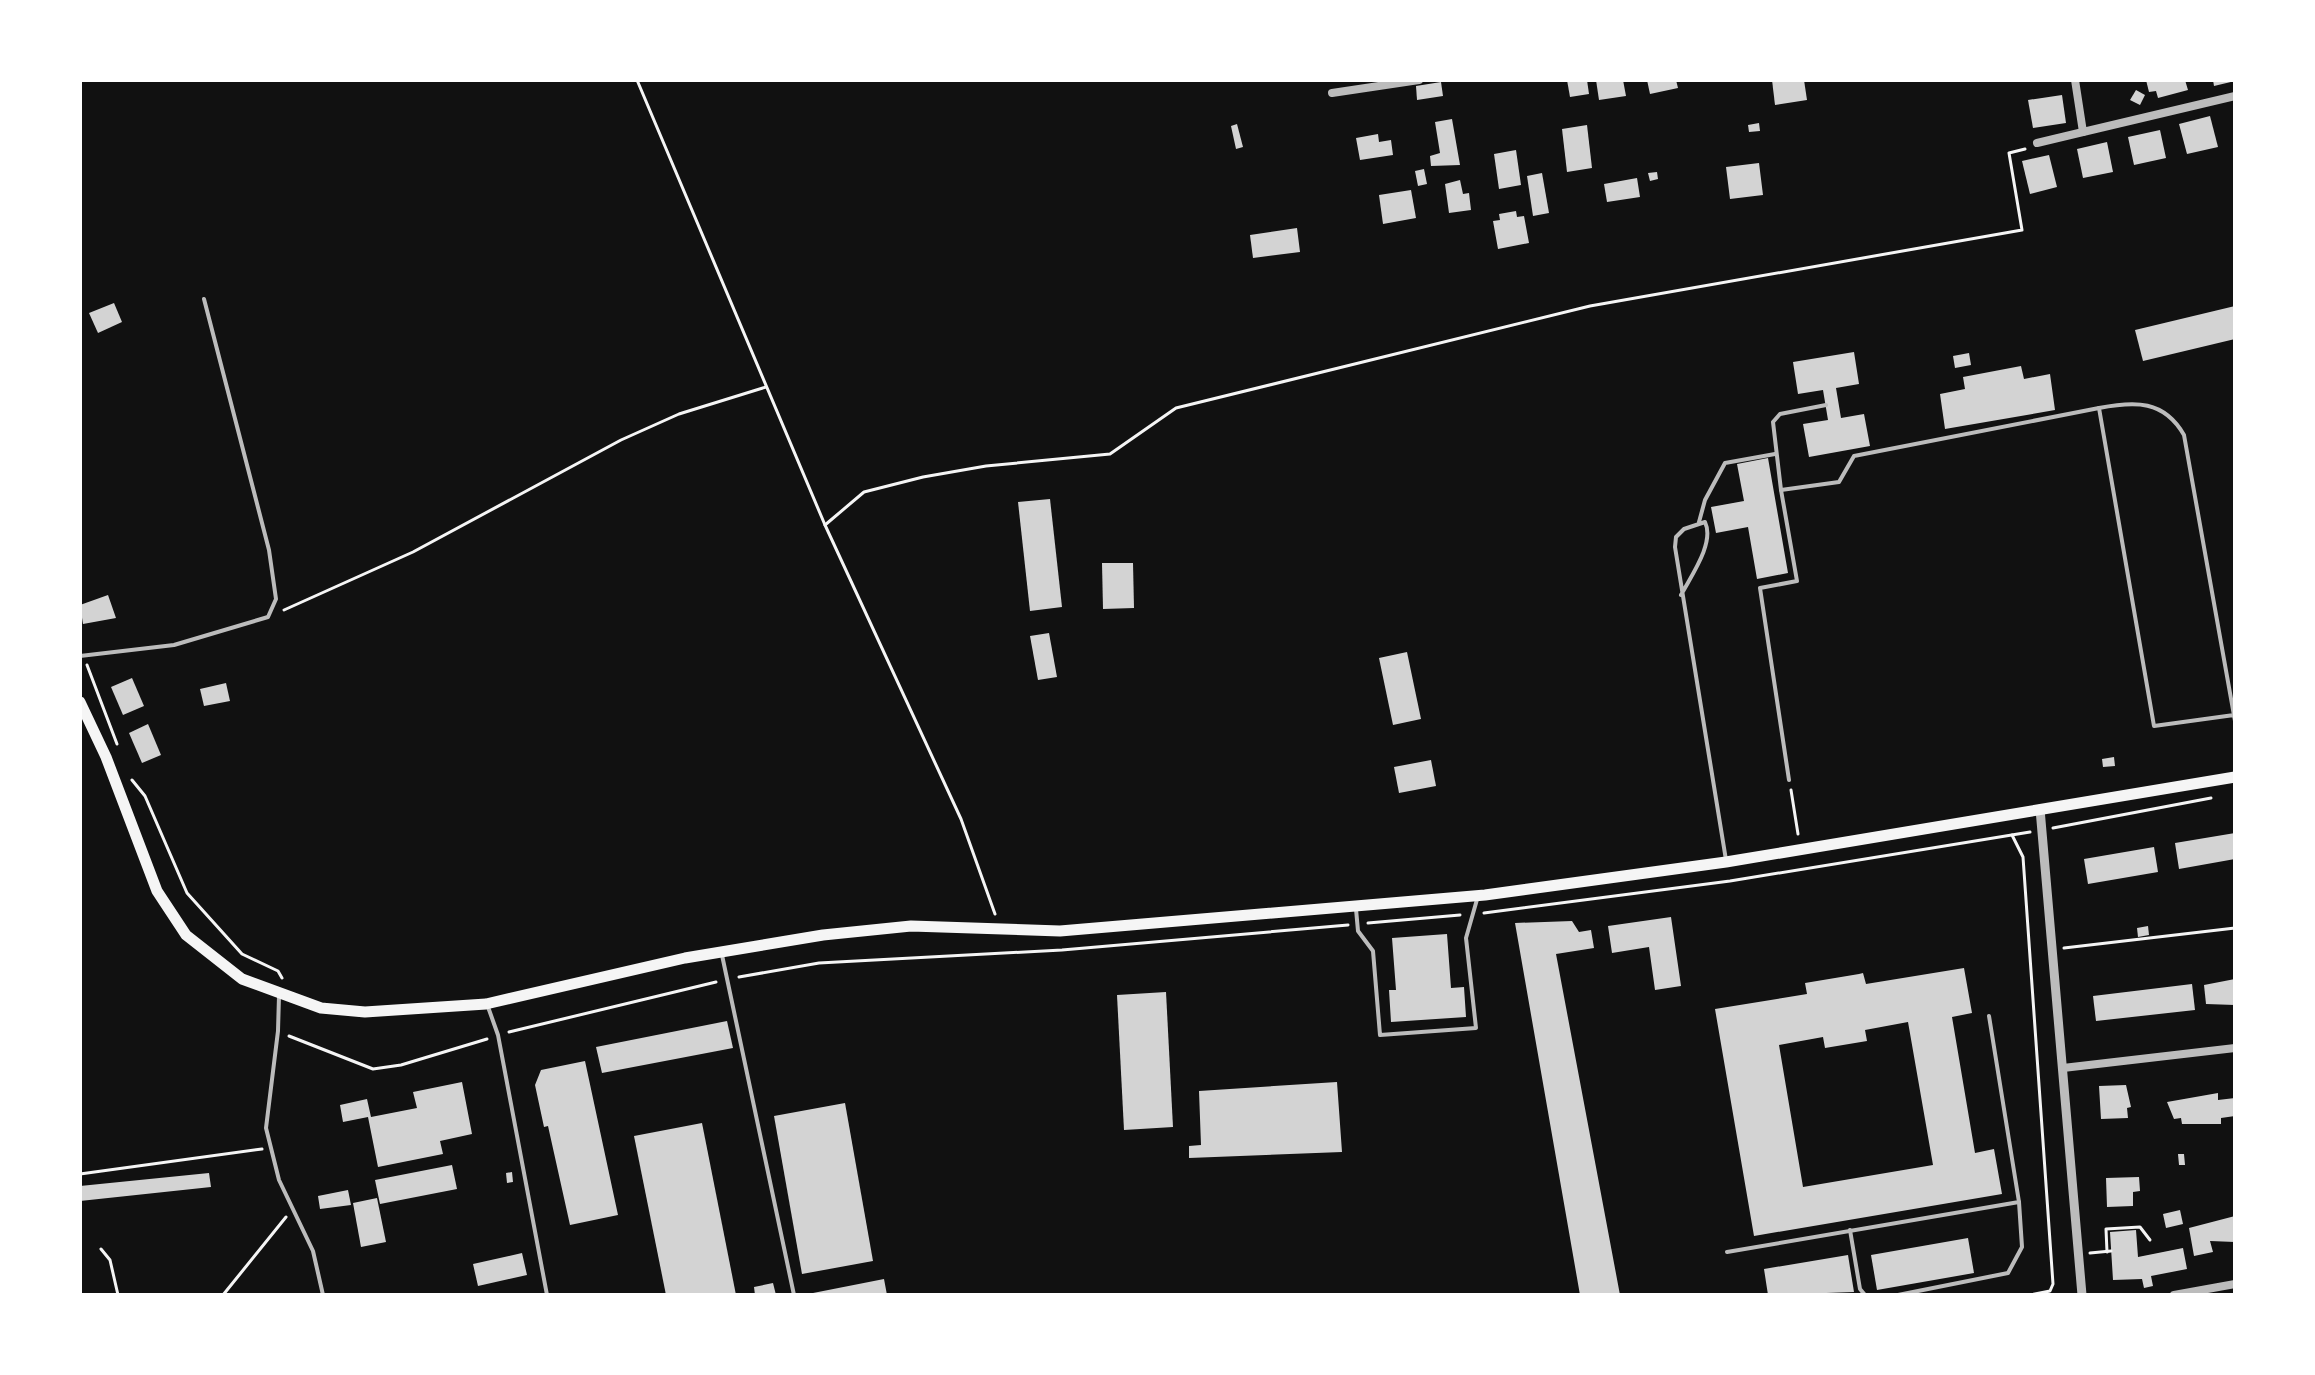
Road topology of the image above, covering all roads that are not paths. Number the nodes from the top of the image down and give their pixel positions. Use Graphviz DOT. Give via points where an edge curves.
graph roads {
  1 [pos="1419,80"];
  2 [pos="2075,80"];
  3 [pos="1332,93"];
  4 [pos="2235,96"];
  5 [pos="2083,132"];
  6 [pos="2037,143"];
  7 [pos="204,299"];
  8 [pos="1826,405"];
  9 [pos="2099,408"];
  10 [pos="1775,454"];
  11 [pos="1781,490"];
  12 [pos="1785,509"];
  13 [pos="1777,511"];
  14 [pos="1699,522"];
  15 [pos="1681,595"];
  16 [pos="81,655"];
  17 [pos="80,702"];
  18 [pos="2234,718"];
  19 [pos="2235,777"];
  20 [pos="1789,780"];
  21 [pos="2040,809"];
  22 [pos="1726,862"];
  23 [pos="1478,896"];
  24 [pos="1356,907"];
  25 [pos="722,952"];
  26 [pos="279,994"];
  27 [pos="486,1004"];
  28 [pos="1989,1016"];
  29 [pos="2235,1048"];
  30 [pos="2063,1068"];
  31 [pos="2019,1202"];
  32 [pos="1850,1230"];
  33 [pos="1727,1252"];
  34 [pos="2235,1284"];
  35 [pos="323,1295"];
  36 [pos="547,1295"];
  37 [pos="794,1295"];
  38 [pos="1865,1295"];
  39 [pos="1898,1295"];
  40 [pos="2082,1295"];
  41 [pos="2174,1295"];
  1 -- 3 [label="street"];
  2 -- 5 [label="street"];
  4 -- 5 [label="street"];
  5 -- 6 [label="street"];
  7 -- 16 [label="lane" via="269,550 276,599 268,617 174,645"];
  8 -- 10 [label="lane" via="1776,416 1771,428"];
  9 -- 11 [label="lane" via="1854,456 1839,482"];
  9 -- 18 [label="lane" via="2148,404 2170,416 2184,435"];
  9 -- 18 [label="lane" via="2154,726"];
  10 -- 11 [label="lane"];
  10 -- 14 [label="lane" via="1725,463"];
  11 -- 12 [label="lane"];
  12 -- 13 [label="lane"];
  12 -- 20 [label="lane" via="1797,581 1760,588"];
  14 -- 15 [label="lane" via="1707,526 1704,549"];
  14 -- 15 [label="lane" via="1676,537"];
  15 -- 22 [label="lane"];
  17 -- 26 [label="main road" via="157,891 186,935 224,967"];
  19 -- 21 [label="main road"];
  21 -- 22 [label="main road"];
  21 -- 30 [label="street"];
  22 -- 23 [label="main road"];
  23 -- 24 [label="main road"];
  23 -- 24 [label="lane" via="1466,938 1476,1028 1380,1035 1373,951 1358,931"];
  24 -- 25 [label="main road" via="1060,931 911,926"];
  25 -- 27 [label="main road"];
  25 -- 37 [label="lane"];
  26 -- 27 [label="main road" via="321,1008 365,1012"];
  26 -- 35 [label="lane" via="266,1128 292,1209 313,1251"];
  27 -- 36 [label="lane" via="498,1035"];
  28 -- 31 [label="lane"];
  29 -- 30 [label="street"];
  30 -- 40 [label="street"];
  31 -- 32 [label="lane"];
  31 -- 39 [label="lane" via="2022,1247 2008,1273"];
  32 -- 33 [label="lane"];
  32 -- 38 [label="lane"];
  34 -- 41 [label="street"];
}
